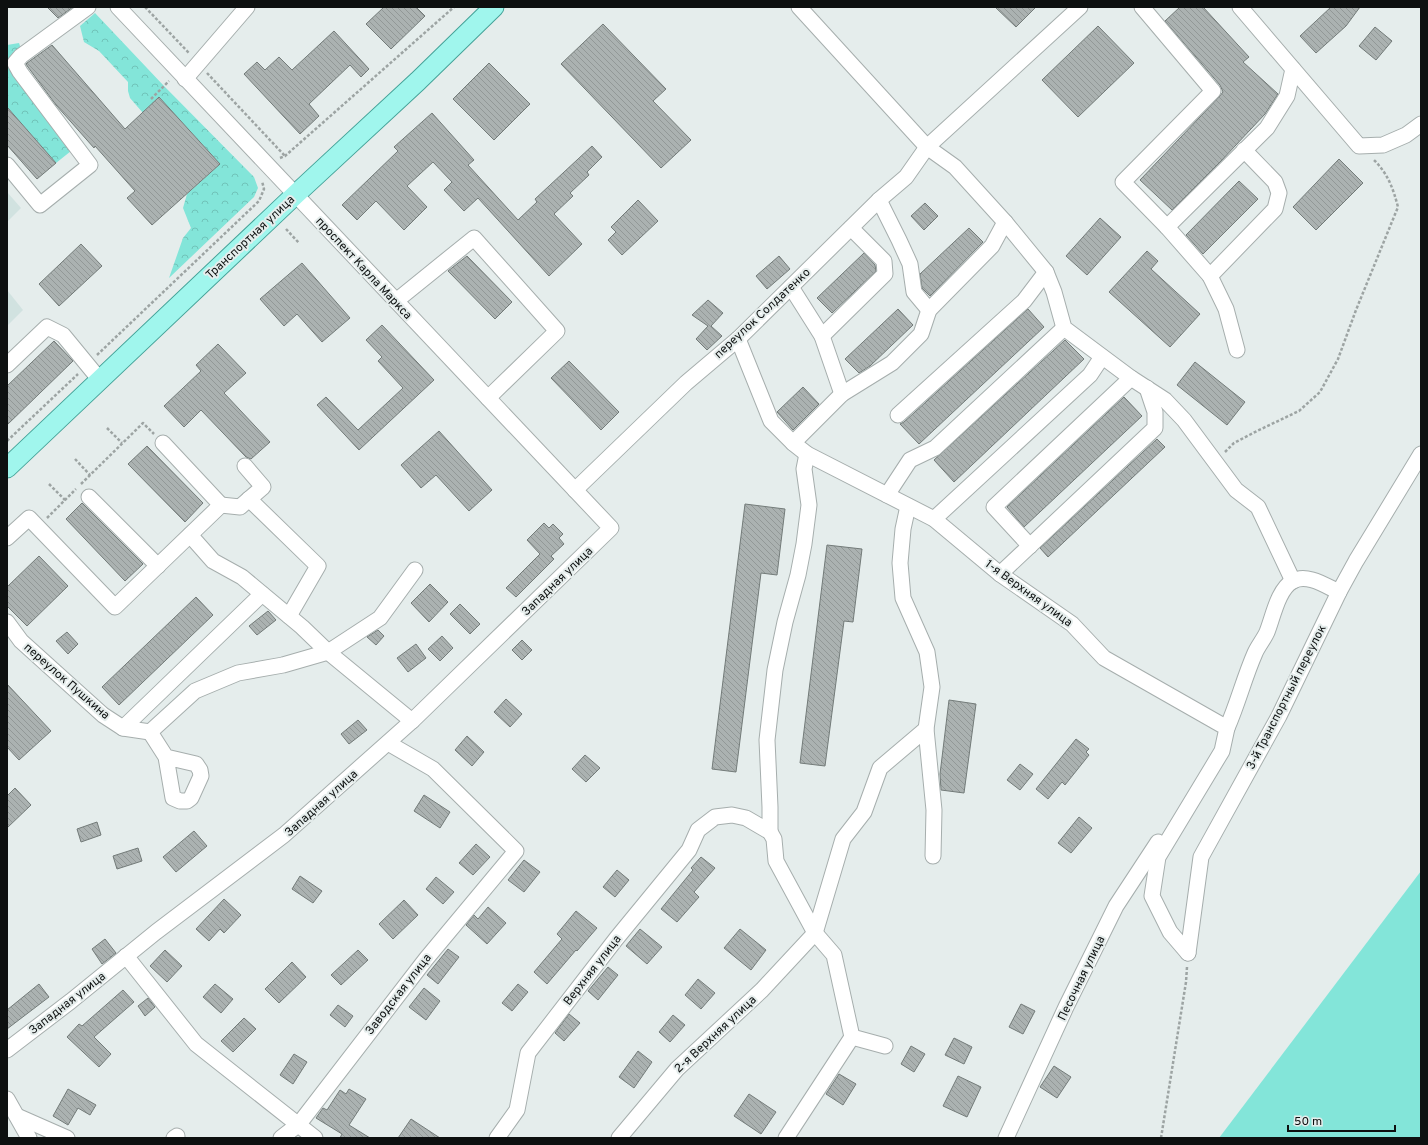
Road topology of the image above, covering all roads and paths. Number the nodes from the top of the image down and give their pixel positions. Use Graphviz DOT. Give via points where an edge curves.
graph roads {
  1 [pos="88,7"];
  2 [pos="118,7"];
  3 [pos="145,7"];
  4 [pos="247,7"];
  5 [pos="454,7"];
  6 [pos="494,7"];
  7 [pos="799,7"];
  8 [pos="1080,7"];
  9 [pos="1142,7"];
  10 [pos="1240,7"];
  11 [pos="199,63"];
  12 [pos="1293,69"];
  13 [pos="178,79"];
  14 [pos="151,99"];
  15 [pos="1421,124"];
  16 [pos="1359,146"];
  17 [pos="927,148"];
  18 [pos="1244,150"];
  19 [pos="7,165"];
  20 [pos="295,195"];
  21 [pos="879,200"];
  22 [pos="259,201"];
  23 [pos="1005,222"];
  24 [pos="1167,227"];
  25 [pos="851,228"];
  26 [pos="286,229"];
  27 [pos="299,243"];
  28 [pos="1046,272"];
  29 [pos="1210,276"];
  30 [pos="791,287"];
  31 [pos="396,301"];
  32 [pos="930,310"];
  33 [pos="1064,328"];
  34 [pos="822,336"];
  35 [pos="738,339"];
  36 [pos="1237,350"];
  37 [pos="1102,357"];
  38 [pos="88,364"];
  39 [pos="7,365"];
  40 [pos="1131,378"];
  41 [pos="100,380"];
  42 [pos="1147,388"];
  43 [pos="842,394"];
  44 [pos="488,398"];
  45 [pos="898,415"];
  46 [pos="107,428"];
  47 [pos="7,441"];
  48 [pos="123,443"];
  49 [pos="163,443"];
  50 [pos="793,443"];
  51 [pos="807,454"];
  52 [pos="1421,454"];
  53 [pos="75,459"];
  54 [pos="1215,463"];
  55 [pos="245,466"];
  56 [pos="7,468"];
  57 [pos="90,475"];
  58 [pos="49,484"];
  59 [pos="575,490"];
  60 [pos="887,495"];
  61 [pos="89,497"];
  62 [pos="249,499"];
  63 [pos="65,500"];
  64 [pos="221,505"];
  65 [pos="908,506"];
  66 [pos="934,520"];
  67 [pos="38,527"];
  68 [pos="611,528"];
  69 [pos="190,535"];
  70 [pos="7,538"];
  71 [pos="1030,546"];
  72 [pos="158,566"];
  73 [pos="415,570"];
  74 [pos="1000,574"];
  75 [pos="1293,581"];
  76 [pos="1339,592"];
  77 [pos="262,594"];
  78 [pos="289,616"];
  79 [pos="7,622"];
  80 [pos="328,652"];
  81 [pos="412,721"];
  82 [pos="123,728"];
  83 [pos="1228,728"];
  84 [pos="926,729"];
  85 [pos="150,732"];
  86 [pos="388,743"];
  87 [pos="166,758"];
  88 [pos="1174,830"];
  89 [pos="770,832"];
  90 [pos="933,856"];
  91 [pos="816,933"];
  92 [pos="1188,953"];
  93 [pos="126,956"];
  94 [pos="852,1037"];
  95 [pos="885,1046"];
  96 [pos="7,1050"];
  97 [pos="7,1100"];
  98 [pos="17,1116"];
  99 [pos="299,1124"];
  100 [pos="29,1138"];
  101 [pos="67,1138"];
  102 [pos="281,1138"];
  103 [pos="315,1138"];
  104 [pos="497,1138"];
  105 [pos="619,1138"];
  106 [pos="786,1138"];
  107 [pos="1006,1138"];
  108 [pos="1161,1138"];
  1 -- 19 [label="street" via="15,63 90,165 40,205"];
  2 -- 13 [label="street, проспект Карла Маркса"];
  3 -- 11 [label="path"];
  4 -- 11 [label="street"];
  5 -- 11 [label="path" via="285,156"];
  6 -- 20 [label="main road, Транспортная улица"];
  7 -- 17 [label="street"];
  8 -- 17 [label="street, переулок Солдатенко"];
  9 -- 24 [label="street" via="1213,91 1123,182"];
  10 -- 12 [label="street"];
  11 -- 13 [label="street"];
  12 -- 16 [label="street"];
  12 -- 18 [label="street" via="1287,96 1267,128"];
  13 -- 14 [label="path"];
  13 -- 20 [label="street, проспект Карла Маркса"];
  15 -- 16 [label="street" via="1406,135 1383,145"];
  16 -- 54 [label="path" via="1383,169 1394,190 1398,207 1338,359 1320,392 1299,411 1234,443"];
  17 -- 21 [label="street, переулок Солдатенко" via="906,177"];
  17 -- 23 [label="street" via="955,167"];
  18 -- 24 [label="street"];
  18 -- 29 [label="street" via="1276,182 1279,193 1275,209"];
  20 -- 31 [label="street, проспект Карла Маркса"];
  20 -- 41 [label="main road, Транспортная улица"];
  21 -- 25 [label="street, переулок Солдатенко"];
  21 -- 32 [label="street" via="910,264 914,292"];
  22 -- 38 [label="path"];
  23 -- 28 [label="street"];
  23 -- 32 [label="street" via="992,246"];
  24 -- 29 [label="street"];
  25 -- 30 [label="street, переулок Солдатенко"];
  25 -- 34 [label="street" via="884,261 885,274"];
  26 -- 27 [label="path"];
  28 -- 33 [label="street"];
  28 -- 45 [label="street" via="1024,301"];
  29 -- 36 [label="street" via="1226,309"];
  30 -- 34 [label="street"];
  30 -- 35 [label="street, переулок Солдатенко"];
  31 -- 44 [label="street, проспект Карла Маркса"];
  31 -- 44 [label="street" via="474,238 557,331"];
  32 -- 43 [label="street" via="921,334 892,363"];
  33 -- 37 [label="street"];
  33 -- 60 [label="street" via="935,448 910,460"];
  34 -- 43 [label="street"];
  35 -- 50 [label="street, 1-я Верхняя улица" via="771,420"];
  35 -- 59 [label="street, переулок Солдатенко" via="686,383"];
  37 -- 40 [label="street"];
  37 -- 66 [label="street" via="1090,375"];
  38 -- 39 [label="street" via="63,335 47,327"];
  38 -- 41 [label="street"];
  38 -- 47 [label="path"];
  40 -- 42 [label="street"];
  40 -- 71 [label="street" via="994,507"];
  41 -- 56 [label="main road, Транспортная улица"];
  42 -- 54 [label="street" via="1165,400 1184,420"];
  42 -- 71 [label="street" via="1155,412 1155,428"];
  43 -- 50 [label="street"];
  44 -- 59 [label="street, проспект Карла Маркса"];
  46 -- 48 [label="path"];
  48 -- 49 [label="path" via="143,423"];
  48 -- 57 [label="path"];
  49 -- 64 [label="street"];
  50 -- 51 [label="street, 1-я Верхняя улица"];
  51 -- 60 [label="street, 1-я Верхняя улица"];
  51 -- 89 [label="street" via="804,469 809,505 804,544 775,670 767,740"];
  52 -- 76 [label="street, 3-й Транспортный переулок"];
  53 -- 57 [label="path"];
  54 -- 75 [label="street" via="1236,490 1258,507"];
  55 -- 62 [label="street" via="263,487"];
  57 -- 63 [label="path"];
  58 -- 63 [label="path"];
  59 -- 68 [label="street, проспект Карла Маркса"];
  60 -- 65 [label="street, 1-я Верхняя улица"];
  61 -- 72 [label="street"];
  62 -- 64 [label="street" via="240,507"];
  62 -- 78 [label="street" via="318,566"];
  63 -- 67 [label="path"];
  64 -- 69 [label="street"];
  65 -- 66 [label="street, 1-я Верхняя улица"];
  65 -- 84 [label="street" via="900,563 902,591 927,652 932,687"];
  66 -- 74 [label="street, 1-я Верхняя улица"];
  67 -- 70 [label="street" via="29,518"];
  67 -- 72 [label="street" via="114,607"];
  68 -- 81 [label="street, Западная улица"];
  69 -- 72 [label="street"];
  69 -- 77 [label="street" via="213,561 242,577"];
  71 -- 74 [label="street"];
  73 -- 80 [label="street" via="380,618"];
  74 -- 83 [label="street, 1-я Верхняя улица" via="1072,624 1104,658"];
  75 -- 76 [label="street" via="1311,580"];
  75 -- 83 [label="street" via="1281,594 1267,633 1245,679"];
  76 -- 92 [label="street, 3-й Транспортный переулок" via="1279,716 1201,857"];
  77 -- 78 [label="street"];
  77 -- 82 [label="street"];
  78 -- 80 [label="street"];
  79 -- 82 [label="street, переулок Пушкина" via="21,641 103,715"];
  80 -- 81 [label="street"];
  80 -- 85 [label="street" via="283,665 238,673 195,691"];
  81 -- 86 [label="street, Западная улица"];
  82 -- 85 [label="street, переулок Пушкина"];
  83 -- 88 [label="street" via="1222,751"];
  84 -- 90 [label="street" via="934,810"];
  84 -- 91 [label="street" via="880,768 864,812 843,839"];
  85 -- 87 [label="street"];
  86 -- 93 [label="street, Западная улица" via="284,835"];
  86 -- 99 [label="street, Заводская улица" via="433,769 516,851 426,959"];
  88 -- 92 [label="street" via="1158,857 1152,896 1170,932"];
  88 -- 107 [label="street, Песочная улица" via="1157,843 1116,906"];
  89 -- 91 [label="street" via="774,840 776,861"];
  89 -- 104 [label="street, Верхняя улица" via="746,818 732,815 715,818 698,830 689,850 528,1053 517,1110"];
  91 -- 94 [label="street" via="834,955"];
  91 -- 105 [label="street, 2-я Верхняя улица" via="762,990 677,1069"];
  92 -- 108 [label="path" via="1186,982"];
  93 -- 96 [label="street, Западная улица"];
  93 -- 99 [label="street" via="196,1044"];
  94 -- 95 [label="street"];
  94 -- 106 [label="street"];
  97 -- 98 [label="street"];
  98 -- 100 [label="street"];
  98 -- 101 [label="street"];
  99 -- 102 [label="street, Заводская улица"];
  99 -- 103 [label="street"];
}
